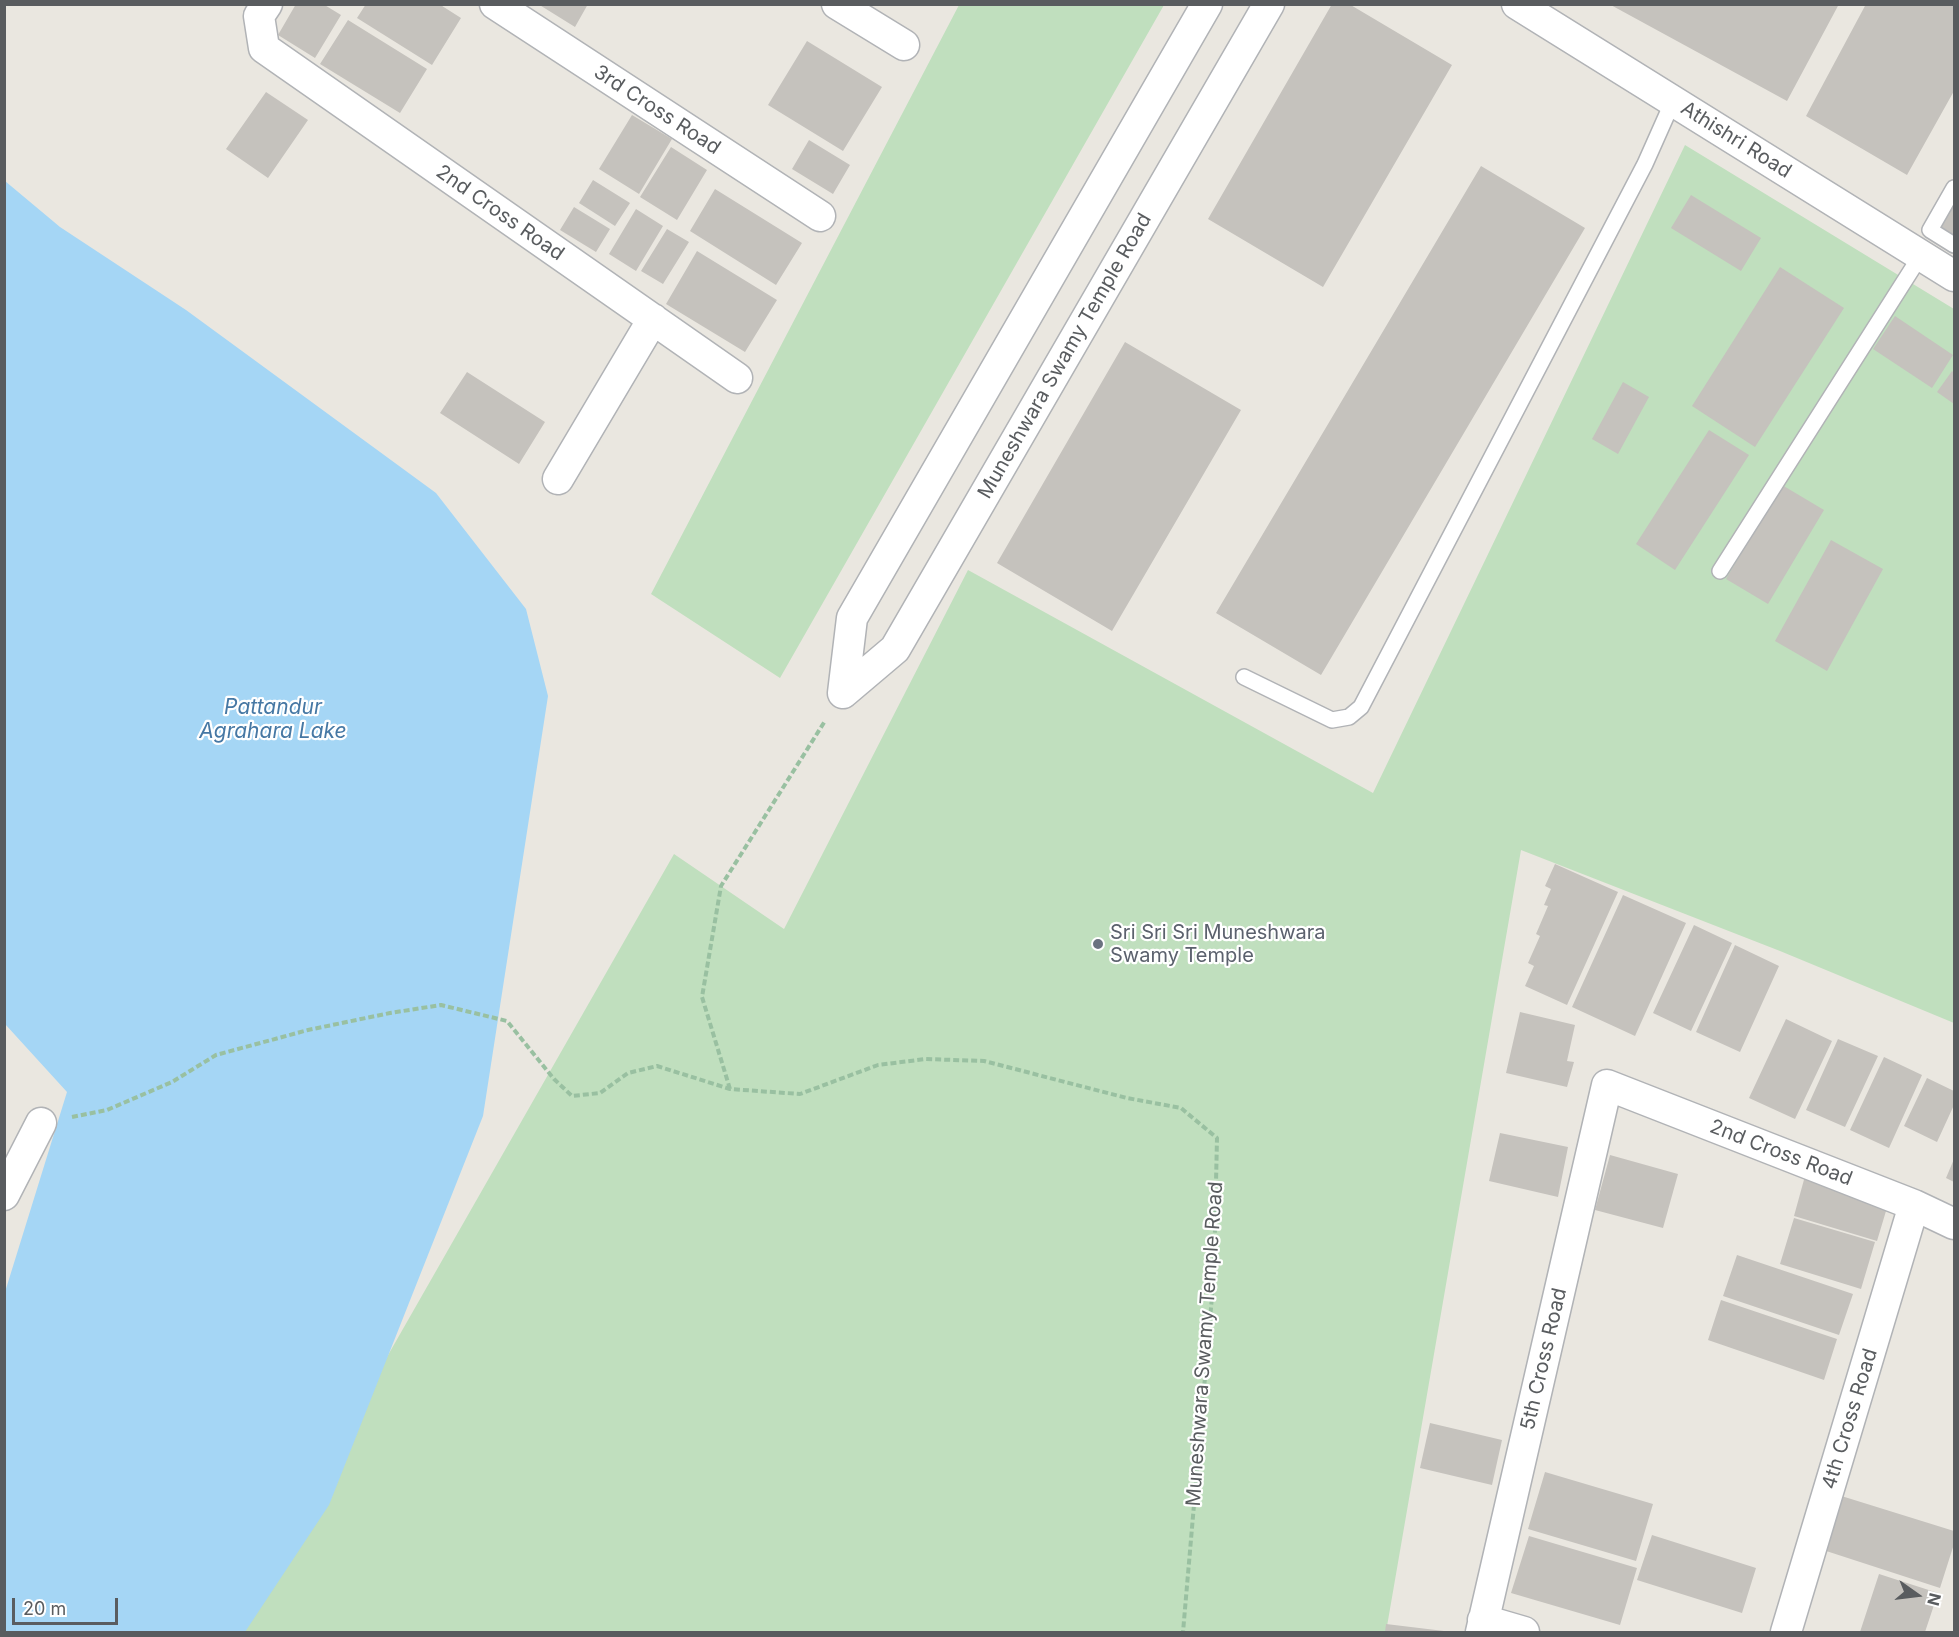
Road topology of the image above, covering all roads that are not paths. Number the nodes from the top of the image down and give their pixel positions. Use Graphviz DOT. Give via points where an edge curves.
graph roads {
  1 [pos="267,4"];
  2 [pos="495,4"];
  3 [pos="837,4"];
  4 [pos="1207,4"];
  5 [pos="1269,4"];
  6 [pos="1517,4"];
  7 [pos="904,45"];
  8 [pos="1673,101"];
  9 [pos="1954,188"];
  10 [pos="820,216"];
  11 [pos="1954,245"];
  12 [pos="1921,255"];
  13 [pos="1954,276"];
  14 [pos="653,319"];
  15 [pos="737,378"];
  16 [pos="558,479"];
  17 [pos="1720,571"];
  18 [pos="1244,677"];
  19 [pos="1607,1085"];
  20 [pos="41,1123"];
  21 [pos="4,1195"];
  22 [pos="1914,1205"];
  23 [pos="1954,1224"];
  24 [pos="1482,1626"];
  25 [pos="1524,1632"];
  26 [pos="1786,1632"];
  1 -- 14 [label="street, 2nd Cross Road" via="259,16 264,48"];
  2 -- 10 [label="street, 3rd Cross Road"];
  3 -- 7 [label="street"];
  4 -- 5 [label="street, Muneshwara Swamy Temple Road" via="852,618 843,693 895,649"];
  6 -- 8 [label="street, Athishri Road"];
  8 -- 12 [label="street, Athishri Road"];
  8 -- 18 [label="lane" via="1645,164 1361,707 1349,717 1332,720"];
  9 -- 11 [label="lane" via="1930,230"];
  12 -- 13 [label="street, Athishri Road"];
  12 -- 17 [label="lane"];
  14 -- 15 [label="street, 2nd Cross Road"];
  14 -- 16 [label="street"];
  19 -- 22 [label="street, 2nd Cross Road"];
  19 -- 24 [label="street, 5th Cross Road"];
  20 -- 21 [label="street"];
  22 -- 23 [label="street, 2nd Cross Road"];
  22 -- 26 [label="street, 4th Cross Road"];
  24 -- 25 [label="street"];
}
